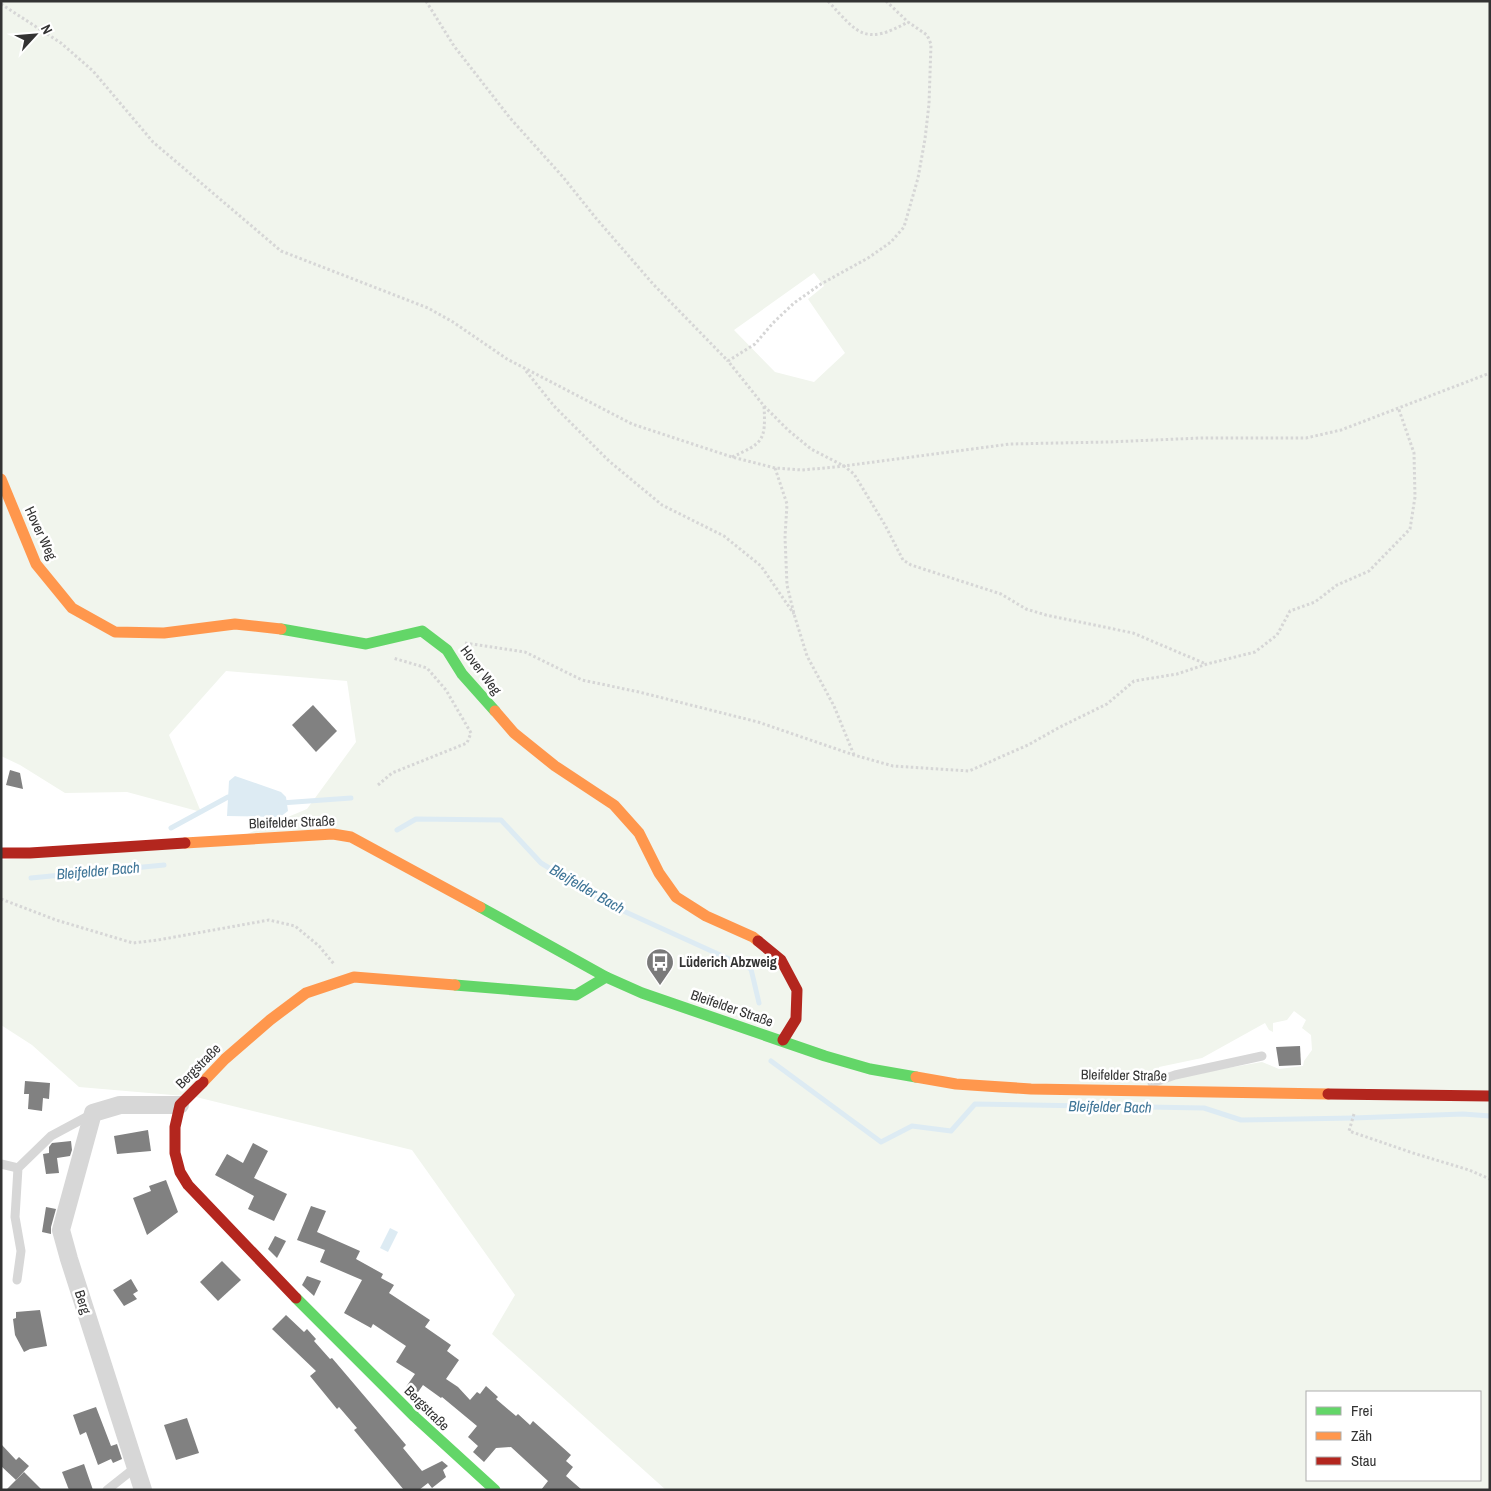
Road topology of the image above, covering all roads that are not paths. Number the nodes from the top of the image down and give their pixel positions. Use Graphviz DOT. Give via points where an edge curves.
graph roads {
  1 [pos="1,479"];
  2 [pos="1,852"];
  3 [pos="606,977"];
  4 [pos="783,1040"];
  5 [pos="1262,1056"];
  6 [pos="1134,1091"];
  7 [pos="1490,1096"];
  8 [pos="180,1105"];
  9 [pos="93,1113"];
  10 [pos="1,1164"];
  11 [pos="18,1168"];
  12 [pos="17,1280"];
  13 [pos="136,1467"];
  14 [pos="107,1490"];
  15 [pos="143,1490"];
  16 [pos="495,1490"];
  1 -- 4 [label="street, Hover Weg" via="36,564 72,608 115,632 164,633 235,624 366,644 422,631 447,650 462,674 514,733 614,805 639,833 659,873 676,897 706,916 753,937 781,960 797,990 796,1019"];
  2 -- 3 [label="street, Bleifelder Straße" via="30,853 281,836 333,834 351,837"];
  3 -- 4 [label="street, Bleifelder Straße" via="642,993"];
  3 -- 8 [label="street, Bergstraße" via="576,995 354,977 306,993 225,1059"];
  4 -- 6 [label="street, Bleifelder Straße" via="870,1069 956,1084"];
  5 -- 6 [label="lane" via="1174,1075"];
  6 -- 7 [label="street, Bleifelder Straße"];
  8 -- 9 [label="street" via="120,1105"];
  8 -- 16 [label="street, Bergstraße" via="175,1127 175,1153 180,1172 188,1185 442,1444"];
  9 -- 11 [label="lane" via="51,1136"];
  9 -- 13 [label="street, Berg" via="61,1230"];
  10 -- 11 [label="lane"];
  11 -- 12 [label="lane" via="15,1217 21,1251"];
  13 -- 14 [label="lane"];
  13 -- 15 [label="street, Berg"];
}
